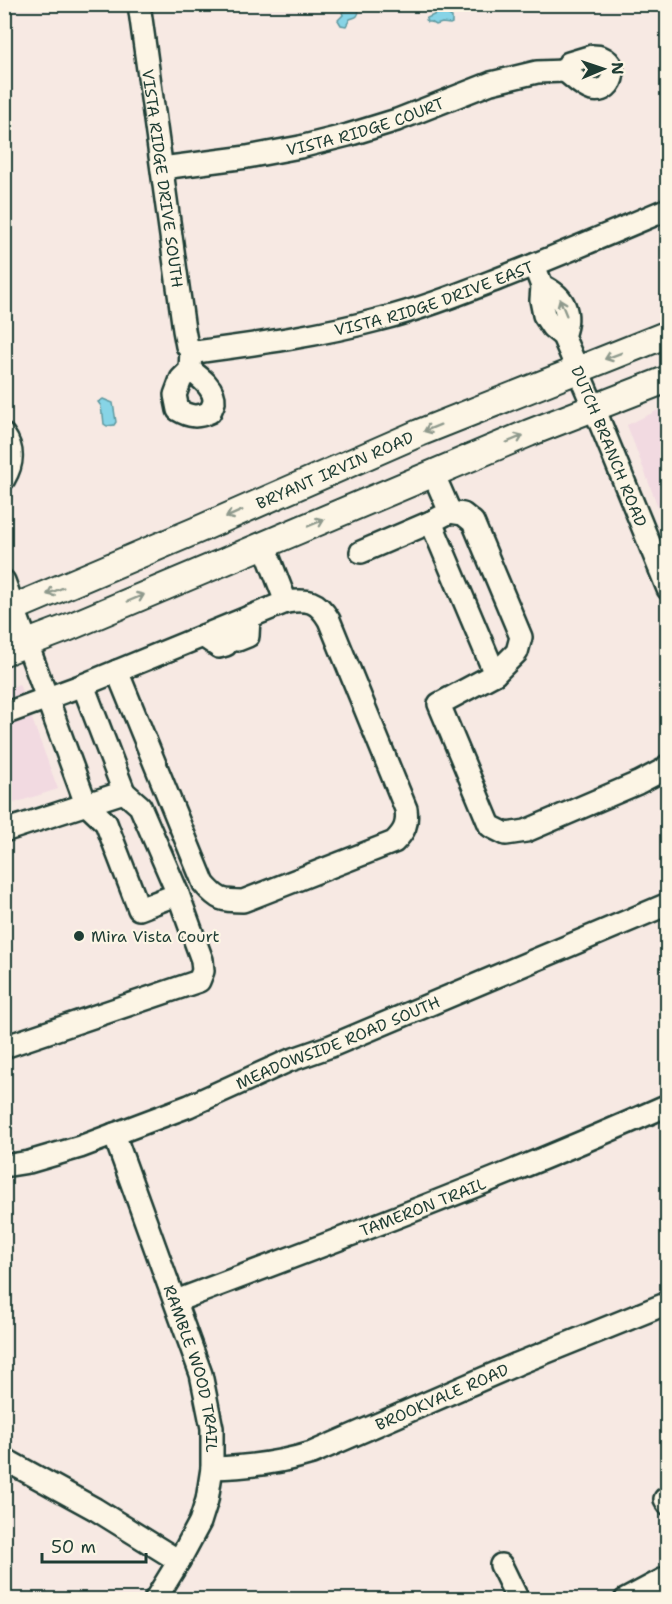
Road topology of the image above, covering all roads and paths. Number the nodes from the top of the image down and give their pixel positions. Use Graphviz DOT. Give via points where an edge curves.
graph roads {
  1 [pos="139,4"];
  2 [pos="565,71"];
  3 [pos="162,168"];
  4 [pos="668,209"];
  5 [pos="534,265"];
  6 [pos="668,334"];
  7 [pos="191,360"];
  8 [pos="576,370"];
  9 [pos="668,379"];
  10 [pos="594,408"];
  11 [pos="4,435"];
  12 [pos="433,473"];
  13 [pos="4,479"];
  14 [pos="450,512"];
  15 [pos="431,522"];
  16 [pos="264,545"];
  17 [pos="361,552"];
  18 [pos="4,582"];
  19 [pos="668,589"];
  20 [pos="286,602"];
  21 [pos="10,610"];
  22 [pos="249,617"];
  23 [pos="203,636"];
  24 [pos="28,643"];
  25 [pos="4,652"];
  26 [pos="117,671"];
  27 [pos="495,674"];
  28 [pos="83,685"];
  29 [pos="47,699"];
  30 [pos="4,714"];
  31 [pos="668,765"];
  32 [pos="124,792"];
  33 [pos="86,804"];
  34 [pos="4,831"];
  35 [pos="178,894"];
  36 [pos="668,904"];
  37 [pos="4,1047"];
  38 [pos="668,1105"];
  39 [pos="114,1134"];
  40 [pos="4,1166"];
  41 [pos="176,1301"];
  42 [pos="668,1304"];
  43 [pos="4,1459"];
  44 [pos="212,1468"];
  45 [pos="179,1561"];
  46 [pos="501,1565"];
  47 [pos="668,1576"];
  48 [pos="155,1599"];
  49 [pos="518,1599"];
  50 [pos="625,1599"];
  1 -- 3 [label="street, VISTA RIDGE DRIVE SOUTH"];
  2 -- 3 [label="street, VISTA RIDGE COURT" via="537,72 491,82 397,120 300,147"];
  3 -- 7 [label="street, VISTA RIDGE DRIVE SOUTH"];
  4 -- 5 [label="street, VISTA RIDGE DRIVE EAST"];
  5 -- 7 [label="street, VISTA RIDGE DRIVE EAST" via="439,302 382,319 196,352"];
  5 -- 8 [label="street, DUTCH BRANCH ROAD" via="542,286 544,315 563,336"];
  6 -- 8 [label="main road, BRYANT IRVIN ROAD, one-way"];
  8 -- 10 [label="street, DUTCH BRANCH ROAD"];
  8 -- 21 [label="main road, BRYANT IRVIN ROAD, one-way" via="419,433"];
  9 -- 10 [label="main road"];
  12 -- 10 [label="main road, one-way"];
  10 -- 19 [label="street, DUTCH BRANCH ROAD"];
  11 -- 13 [label="street" via="12,457"];
  12 -- 14 [label="street"];
  16 -- 12 [label="main road, one-way"];
  14 -- 15 [label="street"];
  14 -- 27 [label="street" via="463,514 473,522 521,637 517,652"];
  15 -- 17 [label="street"];
  15 -- 27 [label="street"];
  16 -- 20 [label="street"];
  24 -- 16 [label="main road, one-way"];
  18 -- 21 [label="street"];
  20 -- 22 [label="street"];
  20 -- 26 [label="street" via="311,602 322,608 329,620 406,808 408,821 394,842 243,901 214,896 204,884"];
  21 -- 24 [label="street"];
  22 -- 23 [label="street"];
  22 -- 23 [label="street" via="248,636 219,647"];
  23 -- 26 [label="street"];
  24 -- 25 [label="main road"];
  24 -- 29 [label="street"];
  26 -- 28 [label="street"];
  27 -- 31 [label="street" via="439,704 490,826 506,834 526,831 638,783"];
  28 -- 29 [label="street"];
  28 -- 32 [label="street"];
  29 -- 30 [label="street"];
  29 -- 33 [label="street"];
  32 -- 33 [label="street"];
  32 -- 35 [label="street" via="140,806"];
  33 -- 34 [label="street"];
  33 -- 35 [label="street" via="106,823 139,909"];
  35 -- 37 [label="street" via="202,960 199,981"];
  36 -- 39 [label="street, MEADOWSIDE ROAD SOUTH"];
  38 -- 41 [label="street, TAMERON TRAIL" via="387,1222"];
  39 -- 40 [label="street, MEADOWSIDE ROAD SOUTH"];
  39 -- 41 [label="street, RAMBLE WOOD TRAIL"];
  41 -- 44 [label="street, RAMBLE WOOD TRAIL" via="201,1374 212,1428"];
  42 -- 44 [label="street, BROOKVALE ROAD" via="312,1453 246,1467"];
  43 -- 45 [label="street"];
  44 -- 45 [label="street, RAMBLE WOOD TRAIL" via="200,1522"];
  45 -- 48 [label="street, RAMBLE WOOD TRAIL"];
  46 -- 49 [label="street"];
  47 -- 50 [label="street"];
}
